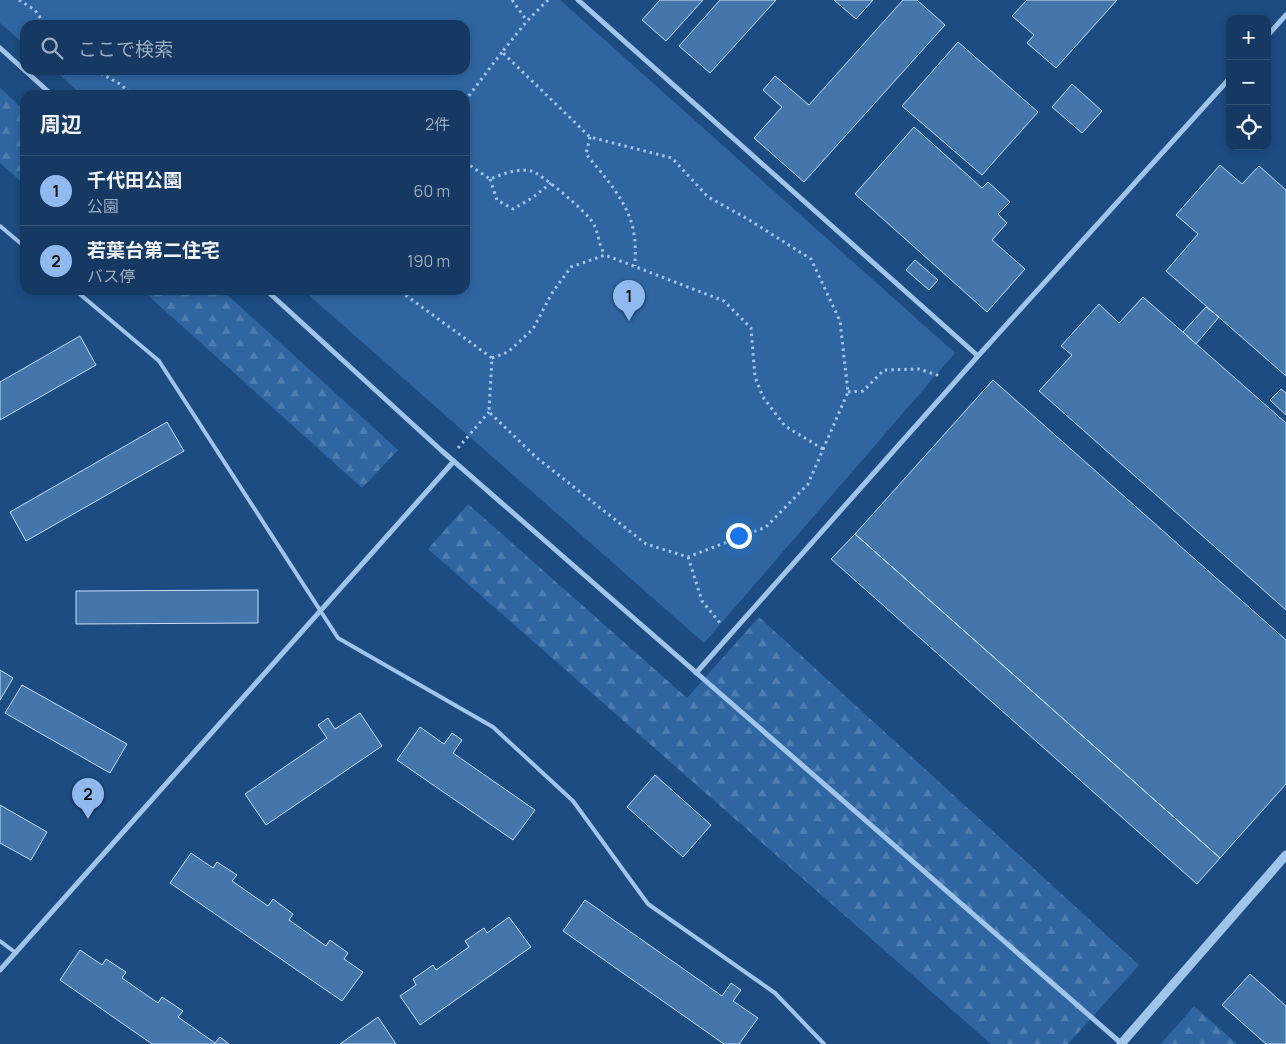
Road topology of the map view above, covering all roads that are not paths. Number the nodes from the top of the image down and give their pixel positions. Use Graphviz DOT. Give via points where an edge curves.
graph roads {
  1 [pos="578,0"];
  2 [pos="1286,16"];
  3 [pos="1271,32"];
  4 [pos="0,48"];
  5 [pos="20,66"];
  6 [pos="30,75"];
  7 [pos="1226,82"];
  8 [pos="46,90"];
  9 [pos="0,226"];
  10 [pos="20,243"];
  11 [pos="81,295"];
  12 [pos="272,295"];
  13 [pos="978,356"];
  14 [pos="452,459"];
  15 [pos="320,611"];
  16 [pos="696,673"];
  17 [pos="1286,855"];
  18 [pos="0,940"];
  19 [pos="16,953"];
  20 [pos="0,970"];
  21 [pos="824,1044"];
  22 [pos="1121,1044"];
  1 -- 13 [label="street"];
  2 -- 3 [label="street"];
  4 -- 5 [label="street"];
  6 -- 8 [label="street"];
  7 -- 13 [label="street"];
  9 -- 10 [label="lane"];
  11 -- 15 [label="lane" via="158,361"];
  12 -- 14 [label="street"];
  13 -- 16 [label="street"];
  14 -- 15 [label="street"];
  14 -- 16 [label="street"];
  15 -- 19 [label="street"];
  15 -- 21 [label="lane" via="338,638 493,727 574,801 648,904 775,993"];
  16 -- 22 [label="street"];
  17 -- 22 [label="street"];
  18 -- 19 [label="lane"];
  19 -- 20 [label="street"];
}
